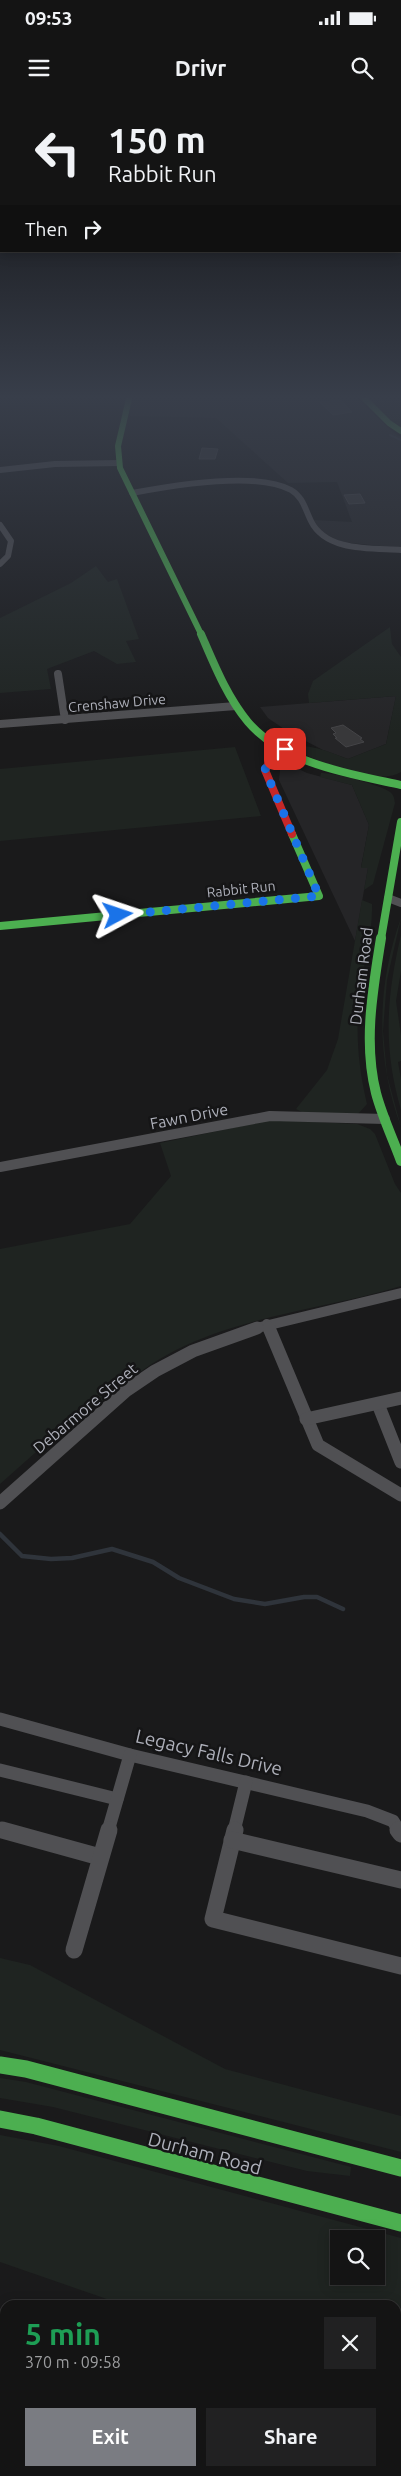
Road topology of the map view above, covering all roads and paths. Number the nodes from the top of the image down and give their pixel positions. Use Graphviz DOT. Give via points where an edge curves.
graph roads {
  1 [pos="141,510"];
  2 [pos="306,510"];
  3 [pos="0,525"];
  4 [pos="401,550"];
  5 [pos="0,564"];
  6 [pos="58,674"];
  7 [pos="236,706"];
  8 [pos="65,720"];
  9 [pos="0,724"];
  10 [pos="285,749"];
  11 [pos="401,785"];
  12 [pos="401,822"];
  13 [pos="401,897"];
  14 [pos="388,898"];
  15 [pos="401,903"];
  16 [pos="0,926"];
  17 [pos="385,1119"];
  18 [pos="401,1161"];
  19 [pos="0,1167"];
  20 [pos="401,1293"];
  21 [pos="268,1324"];
  22 [pos="401,1398"];
  23 [pos="378,1404"];
  24 [pos="306,1419"];
  25 [pos="401,1462"];
  26 [pos="401,1495"];
  27 [pos="0,1503"];
  28 [pos="0,1719"];
  29 [pos="130,1754"];
  30 [pos="0,1770"];
  31 [pos="246,1782"];
  32 [pos="117,1799"];
  33 [pos="0,1829"];
  34 [pos="401,1834"];
  35 [pos="232,1840"];
  36 [pos="100,1857"];
  37 [pos="401,1880"];
  38 [pos="74,1950"];
  39 [pos="401,1966"];
  40 [pos="0,2065"];
  41 [pos="0,2119"];
  42 [pos="401,2168"];
  43 [pos="401,2223"];
  1 -- 7 [label="main road"];
  2 -- 4 [label="street" via="312,524 324,536 352,546"];
  3 -- 5 [label="street" via="11,541 8,556"];
  6 -- 8 [label="street"];
  7 -- 8 [label="street, Crenshaw Drive"];
  7 -- 10 [label="main road" via="258,732"];
  8 -- 9 [label="street, Crenshaw Drive"];
  10 -- 11 [label="main road" via="344,772"];
  10 -- 16 [label="main road, Rabbit Run" via="274,754 265,770 319,896"];
  12 -- 14 [label="main road, Durham Road"];
  13 -- 14 [label="street"];
  14 -- 15 [label="street"];
  14 -- 17 [label="main road, Durham Road" via="370,1018 372,1068"];
  17 -- 18 [label="main road, Durham Road"];
  17 -- 19 [label="street, Fawn Drive" via="270,1116"];
  20 -- 21 [label="street, Debarmore Street"];
  21 -- 24 [label="street"];
  21 -- 27 [label="street, Debarmore Street" via="192,1351 155,1371 127,1390"];
  22 -- 23 [label="street"];
  23 -- 24 [label="street"];
  23 -- 25 [label="street"];
  24 -- 26 [label="street" via="318,1445"];
  28 -- 29 [label="street, Legacy Falls Drive"];
  29 -- 31 [label="street, Legacy Falls Drive"];
  29 -- 32 [label="street"];
  30 -- 32 [label="street"];
  31 -- 34 [label="street, Legacy Falls Drive" via="367,1811 393,1822"];
  31 -- 35 [label="street"];
  32 -- 36 [label="street"];
  33 -- 36 [label="street"];
  35 -- 37 [label="street"];
  35 -- 39 [label="street" via="213,1918"];
  36 -- 38 [label="street"];
  40 -- 42 [label="main road, Durham Road" via="26,2069"];
  41 -- 43 [label="main road, Durham Road"];
}
